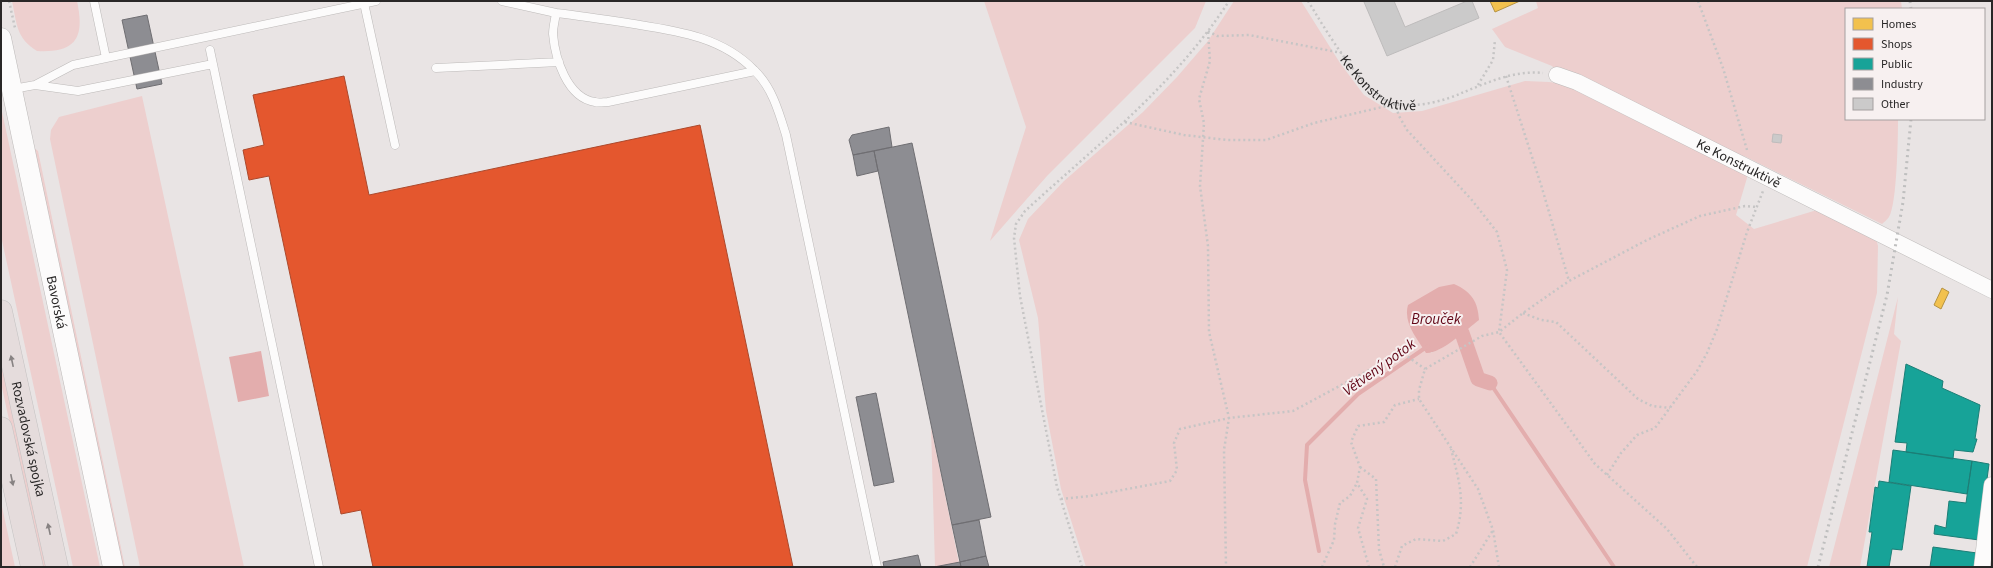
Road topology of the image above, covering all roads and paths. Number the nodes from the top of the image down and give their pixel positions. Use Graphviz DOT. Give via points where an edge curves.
graph roads {
  1 [pos="94,1"];
  2 [pos="376,1"];
  3 [pos="502,1"];
  4 [pos="1228,1"];
  5 [pos="1308,1"];
  6 [pos="1698,1"];
  7 [pos="364,4"];
  8 [pos="556,12"];
  9 [pos="1208,31"];
  10 [pos="1,38"];
  11 [pos="1495,40"];
  12 [pos="210,50"];
  13 [pos="1342,53"];
  14 [pos="106,58"];
  15 [pos="559,62"];
  16 [pos="213,64"];
  17 [pos="436,68"];
  18 [pos="755,71"];
  19 [pos="1557,75"];
  20 [pos="1506,76"];
  21 [pos="35,85"];
  22 [pos="1478,86"];
  23 [pos="12,90"];
  24 [pos="1395,104"];
  25 [pos="1125,122"];
  26 [pos="1203,137"];
  27 [pos="395,145"];
  28 [pos="1747,149"];
  29 [pos="1769,178"];
  30 [pos="1757,207"];
  31 [pos="1569,281"];
  32 [pos="1992,290"];
  33 [pos="1,311"];
  34 [pos="1523,313"];
  35 [pos="1499,332"];
  36 [pos="1425,369"];
  37 [pos="1419,399"];
  38 [pos="1670,408"];
  39 [pos="1229,418"];
  40 [pos="1,428"];
  41 [pos="1450,446"];
  42 [pos="1360,467"];
  43 [pos="1607,475"];
  44 [pos="1357,483"];
  45 [pos="1992,485"];
  46 [pos="1061,499"];
  47 [pos="1492,530"];
  48 [pos="1986,562"];
  49 [pos="32,567"];
  50 [pos="57,567"];
  51 [pos="114,567"];
  52 [pos="319,567"];
  53 [pos="877,567"];
  54 [pos="1082,567"];
  55 [pos="1226,567"];
  56 [pos="1322,567"];
  57 [pos="1369,567"];
  58 [pos="1384,567"];
  59 [pos="1395,567"];
  60 [pos="1470,567"];
  61 [pos="1499,567"];
  62 [pos="1697,567"];
  1 -- 14 [label="lane"];
  2 -- 7 [label="lane"];
  3 -- 8 [label="lane"];
  4 -- 9 [label="path"];
  5 -- 13 [label="path, Ke Konstruktivě"];
  6 -- 28 [label="path" via="1723,68"];
  7 -- 14 [label="lane"];
  7 -- 27 [label="lane"];
  8 -- 15 [label="lane" via="553,34"];
  8 -- 18 [label="lane" via="682,31 723,46"];
  9 -- 13 [label="path" via="1217,36 1248,35"];
  9 -- 25 [label="path" via="1157,92"];
  9 -- 26 [label="path" via="1210,61 1199,100 1204,123"];
  10 -- 23 [label="street, Bavorská"];
  11 -- 22 [label="path" via="1493,60"];
  12 -- 16 [label="lane"];
  13 -- 24 [label="path, Ke Konstruktivě" via="1376,94"];
  14 -- 21 [label="lane" via="73,65"];
  15 -- 17 [label="lane"];
  15 -- 18 [label="lane" via="572,87 595,102 608,102"];
  16 -- 21 [label="lane" via="78,91"];
  16 -- 52 [label="lane"];
  18 -- 53 [label="lane" via="778,109 786,135"];
  19 -- 20 [label="path, Ke Konstruktivě" via="1536,72"];
  19 -- 29 [label="street, Ke Konstruktivě" via="1577,82"];
  20 -- 22 [label="path, Ke Konstruktivě"];
  20 -- 31 [label="path"];
  21 -- 23 [label="lane"];
  22 -- 24 [label="path, Ke Konstruktivě" via="1446,99 1420,104"];
  23 -- 51 [label="street, Bavorská"];
  24 -- 26 [label="path" via="1314,123 1266,140"];
  24 -- 35 [label="path" via="1407,130 1471,199 1497,232 1507,270"];
  25 -- 26 [label="path"];
  25 -- 46 [label="path" via="1025,211 1016,224 1014,238 1020,296"];
  26 -- 39 [label="path" via="1200,186 1208,246 1209,332"];
  29 -- 30 [label="path"];
  29 -- 32 [label="street, Ke Konstruktivě"];
  30 -- 31 [label="path" via="1745,206 1700,216 1647,240"];
  30 -- 38 [label="path" via="1707,353"];
  31 -- 34 [label="path"];
  50 -- 33 [label="highway, Rozvadovská spojka, one-way"];
  34 -- 35 [label="path"];
  34 -- 38 [label="path" via="1541,320 1556,322 1638,399 1652,406"];
  35 -- 36 [label="path" via="1482,336"];
  35 -- 43 [label="path" via="1595,464"];
  36 -- 37 [label="path"];
  36 -- 39 [label="path" via="1404,354 1293,411"];
  37 -- 41 [label="path"];
  37 -- 42 [label="path" via="1395,405 1384,422 1358,426 1351,442"];
  38 -- 43 [label="path" via="1655,428 1637,435"];
  39 -- 46 [label="path" via="1180,429 1174,443 1177,470 1170,481"];
  39 -- 55 [label="path" via="1224,450"];
  40 -- 49 [label="highway, Rozvadovská spojka, one-way"];
  41 -- 47 [label="path" via="1478,489"];
  41 -- 59 [label="path" via="1460,484 1461,516 1456,534 1443,541 1416,539 1402,546"];
  42 -- 44 [label="path"];
  42 -- 58 [label="path" via="1376,479 1379,549"];
  43 -- 62 [label="path" via="1667,529"];
  44 -- 56 [label="path" via="1350,496 1340,503 1334,540"];
  44 -- 57 [label="path" via="1366,498 1358,528"];
  45 -- 48 [label="street"];
  46 -- 54 [label="path"];
  47 -- 60 [label="path"];
  47 -- 61 [label="path"];
}
